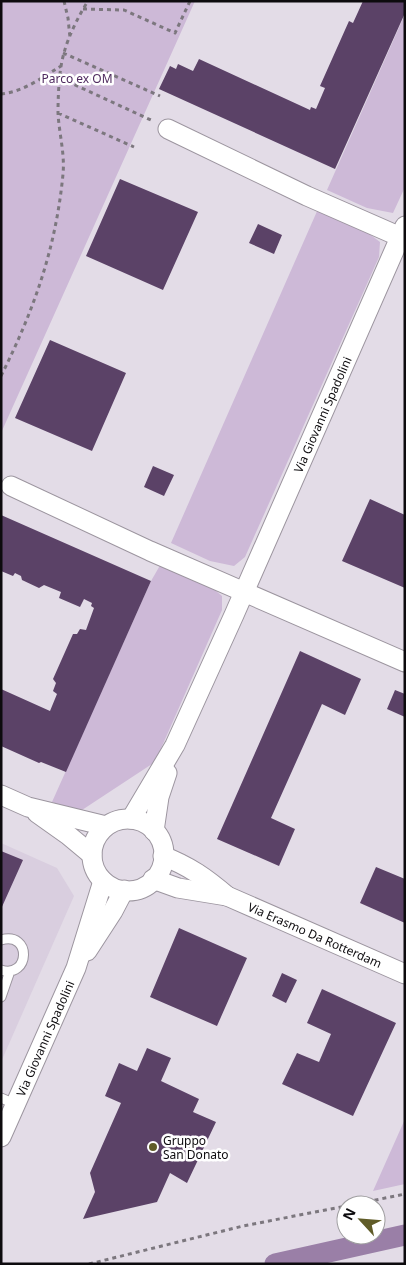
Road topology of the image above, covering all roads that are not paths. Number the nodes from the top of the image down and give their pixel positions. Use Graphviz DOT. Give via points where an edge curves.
graph roads {
  1 [pos="168,129"];
  2 [pos="403,234"];
  3 [pos="11,486"];
  4 [pos="244,592"];
  5 [pos="405,662"];
  6 [pos="175,745"];
  7 [pos="1,795"];
  8 [pos="28,807"];
  9 [pos="131,819"];
  10 [pos="106,826"];
  11 [pos="154,831"];
  12 [pos="92,855"];
  13 [pos="163,856"];
  14 [pos="154,879"];
  15 [pos="103,881"];
  16 [pos="124,890"];
  17 [pos="227,896"];
  18 [pos="1,940"];
  19 [pos="76,968"];
  20 [pos="6,970"];
  21 [pos="405,974"];
  22 [pos="1,997"];
  23 [pos="8,1101"];
  24 [pos="3,1128"];
  1 -- 2 [label="street, Via Giovanni Spadolini" via="307,196"];
  2 -- 4 [label="street, Via Giovanni Spadolini"];
  3 -- 4 [label="street"];
  4 -- 5 [label="street"];
  4 -- 6 [label="street, Via Giovanni Spadolini"];
  6 -- 9 [label="street, Via Giovanni Spadolini"];
  6 -- 11 [label="street, Via Giovanni Spadolini" via="159,798"];
  7 -- 8 [label="street"];
  8 -- 10 [label="street"];
  8 -- 12 [label="street"];
  9 -- 10 [label="street" via="118,820"];
  9 -- 11 [label="street" via="144,822"];
  10 -- 12 [label="street" via="96,838"];
  11 -- 13 [label="street, Via Giovanni Spadolini" via="161,841"];
  12 -- 15 [label="street" via="94,867"];
  13 -- 14 [label="street"];
  13 -- 17 [label="street, Via Erasmo Da Rotterdam" via="188,866"];
  14 -- 16 [label="street" via="140,888"];
  14 -- 17 [label="street, Via Erasmo Da Rotterdam" via="185,890"];
  15 -- 16 [label="street"];
  15 -- 19 [label="street, Via Giovanni Spadolini"];
  16 -- 19 [label="street, Via Giovanni Spadolini"];
  17 -- 21 [label="street, Via Erasmo Da Rotterdam"];
  18 -- 20 [label="lane" via="11,938 23,949 23,961 16,969"];
  19 -- 23 [label="street, Via Giovanni Spadolini"];
  20 -- 22 [label="lane"];
  23 -- 24 [label="street, Via Giovanni Spadolini"];
}
